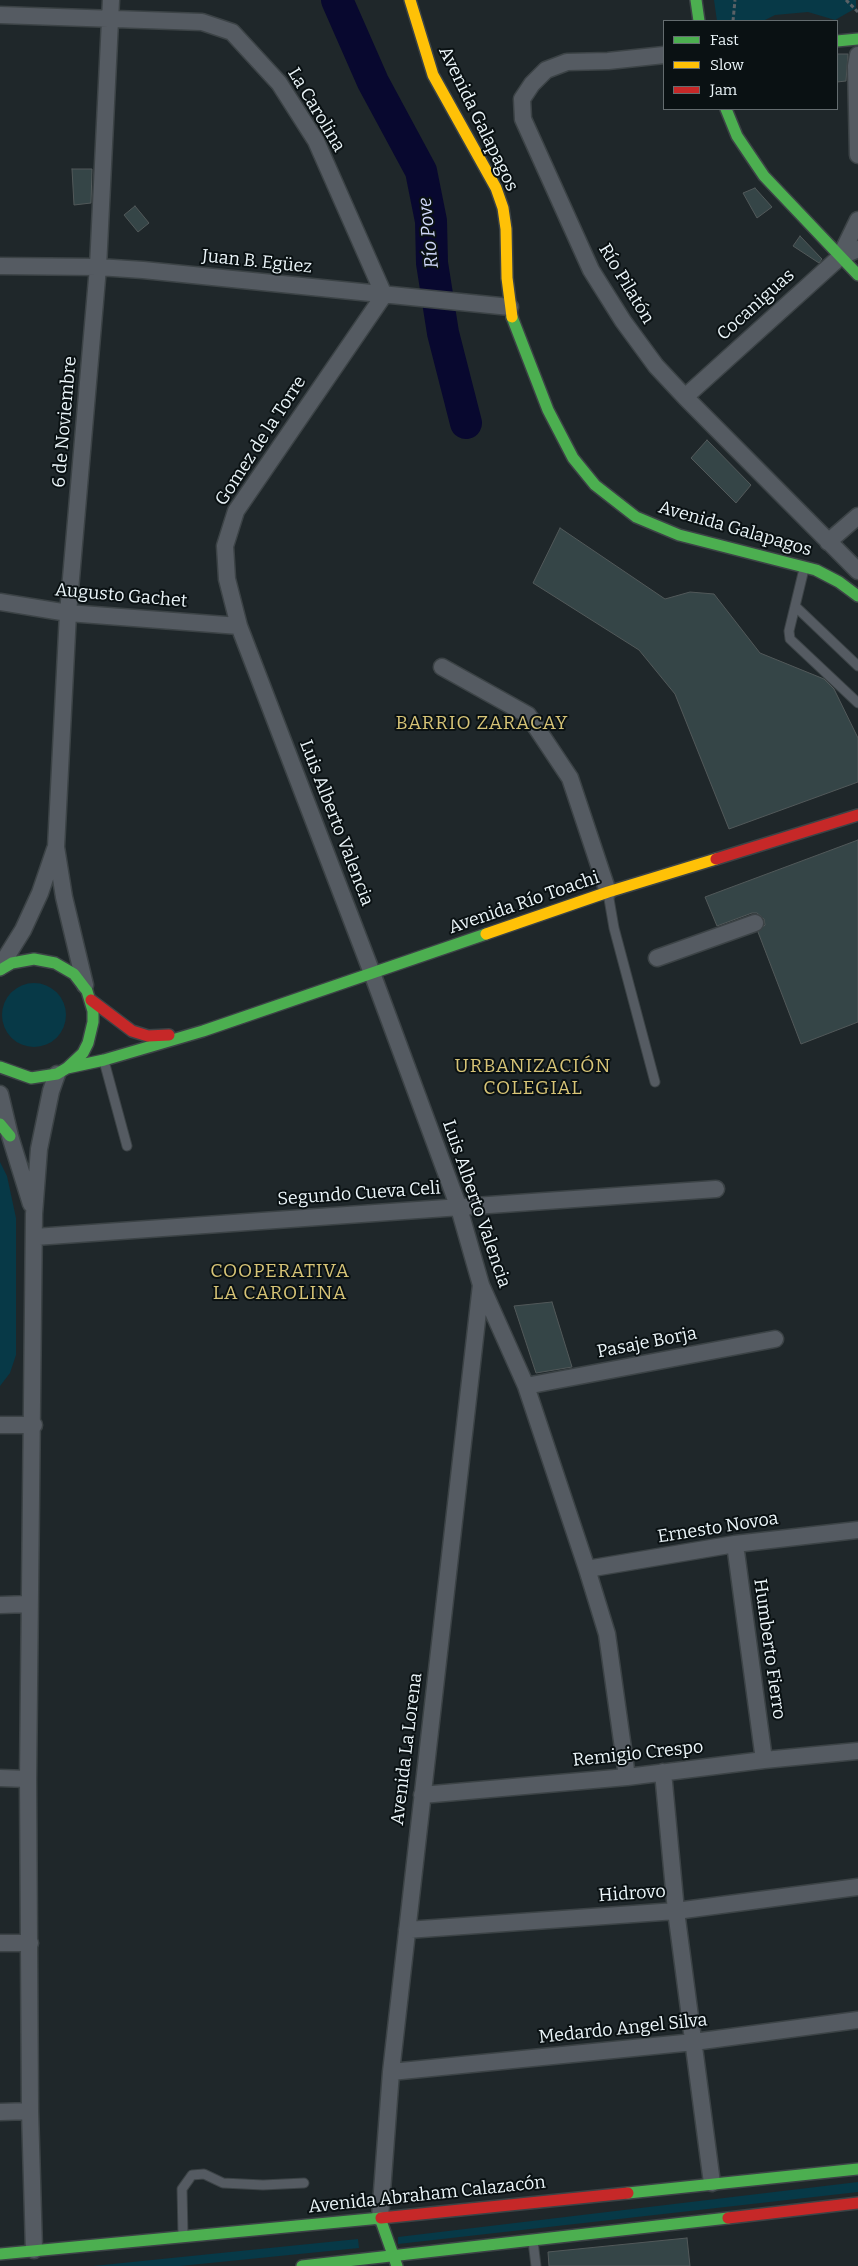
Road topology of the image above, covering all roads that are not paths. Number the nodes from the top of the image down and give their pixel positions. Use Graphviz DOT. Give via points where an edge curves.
graph roads {
  1 [pos="111,0"];
  2 [pos="410,0"];
  3 [pos="696,0"];
  4 [pos="0,15"];
  5 [pos="110,20"];
  6 [pos="699,20"];
  7 [pos="858,39"];
  8 [pos="838,41"];
  9 [pos="663,55"];
  10 [pos="858,55"];
  11 [pos="726,110"];
  12 [pos="858,156"];
  13 [pos="858,220"];
  14 [pos="858,249"];
  15 [pos="840,257"];
  16 [pos="0,266"];
  17 [pos="98,267"];
  18 [pos="858,275"];
  19 [pos="384,295"];
  20 [pos="510,307"];
  21 [pos="685,397"];
  22 [pos="858,516"];
  23 [pos="828,542"];
  24 [pos="805,566"];
  25 [pos="858,572"];
  26 [pos="858,596"];
  27 [pos="0,602"];
  28 [pos="795,606"];
  29 [pos="68,613"];
  30 [pos="239,626"];
  31 [pos="858,666"];
  32 [pos="442,667"];
  33 [pos="858,703"];
  34 [pos="858,815"];
  35 [pos="56,846"];
  36 [pos="608,892"];
  37 [pos="755,924"];
  38 [pos="657,958"];
  39 [pos="0,969"];
  40 [pos="372,973"];
  41 [pos="89,996"];
  42 [pos="203,1031"];
  43 [pos="104,1060"];
  44 [pos="0,1067"];
  45 [pos="62,1071"];
  46 [pos="654,1082"];
  47 [pos="0,1094"];
  48 [pos="5,1130"];
  49 [pos="127,1146"];
  50 [pos="716,1189"];
  51 [pos="459,1208"];
  52 [pos="34,1214"];
  53 [pos="35,1237"];
  54 [pos="480,1284"];
  55 [pos="775,1339"];
  56 [pos="526,1386"];
  57 [pos="0,1424"];
  58 [pos="34,1425"];
  59 [pos="857,1529"];
  60 [pos="734,1544"];
  61 [pos="587,1569"];
  62 [pos="29,1604"];
  63 [pos="0,1605"];
  64 [pos="858,1751"];
  65 [pos="764,1760"];
  66 [pos="663,1772"];
  67 [pos="627,1777"];
  68 [pos="0,1778"];
  69 [pos="28,1778"];
  70 [pos="422,1795"];
  71 [pos="858,1887"];
  72 [pos="676,1911"];
  73 [pos="407,1930"];
  74 [pos="0,1943"];
  75 [pos="30,1943"];
  76 [pos="858,2020"];
  77 [pos="694,2042"];
  78 [pos="392,2072"];
  79 [pos="30,2111"];
  80 [pos="0,2112"];
  81 [pos="858,2169"];
  82 [pos="304,2183"];
  83 [pos="712,2183"];
  84 [pos="858,2203"];
  85 [pos="380,2218"];
  86 [pos="183,2237"];
  87 [pos="533,2241"];
  88 [pos="34,2250"];
  89 [pos="0,2254"];
  90 [pos="396,2261"];
  91 [pos="369,2263"];
  92 [pos="302,2266"];
  93 [pos="536,2266"];
  1 -- 5 [label="street, 6 de Noviembre"];
  2 -- 20 [label="main road, Avenida Galapagos" via="433,75 484,165 503,208"];
  3 -- 6 [label="main road"];
  4 -- 5 [label="street, La Carolina"];
  5 -- 17 [label="street, 6 de Noviembre"];
  5 -- 19 [label="street, La Carolina" via="202,22 232,32 279,83 316,141"];
  7 -- 8 [label="main road"];
  9 -- 21 [label="street, Río Pilatón" via="568,62 546,70 522,100 523,119 591,270 656,366"];
  10 -- 12 [label="street"];
  11 -- 15 [label="main road" via="736,136 764,176"];
  13 -- 15 [label="street"];
  14 -- 15 [label="street, Cocaniguas"];
  15 -- 18 [label="main road"];
  15 -- 21 [label="street, Cocaniguas"];
  16 -- 17 [label="street, Juan B. Egüez"];
  17 -- 19 [label="street, Juan B. Egüez"];
  17 -- 29 [label="street, 6 de Noviembre"];
  19 -- 20 [label="street, Juan B. Egüez"];
  19 -- 30 [label="street, Gomez de la Torre" via="236,511 225,546 226,579"];
  20 -- 24 [label="main road, Avenida Galapagos" via="525,356 548,410 564,443 595,485 618,505 658,527"];
  21 -- 23 [label="street, Río Pilatón"];
  22 -- 23 [label="street"];
  23 -- 25 [label="street, Río Pilatón"];
  24 -- 26 [label="main road, Avenida Galapagos" via="839,582"];
  24 -- 28 [label="lane"];
  27 -- 29 [label="street, Augusto Gachet"];
  28 -- 31 [label="lane"];
  28 -- 33 [label="lane" via="788,630 790,639"];
  29 -- 30 [label="street, Augusto Gachet"];
  29 -- 35 [label="street, 6 de Noviembre"];
  30 -- 40 [label="street, Luis Alberto Valencia"];
  32 -- 36 [label="street" via="528,715 570,778"];
  34 -- 36 [label="main road, Avenida Río Toachi"];
  35 -- 39 [label="street, 6 de Noviembre" via="40,894"];
  35 -- 41 [label="street, 6 de Noviembre" via="64,897"];
  36 -- 40 [label="main road, Avenida Río Toachi"];
  36 -- 46 [label="lane" via="614,928"];
  37 -- 38 [label="street"];
  39 -- 41 [label="main road, Avenida Río Toachi" via="23,960 45,960 65,968 77,978"];
  40 -- 42 [label="main road, Avenida Río Toachi"];
  40 -- 51 [label="street, Luis Alberto Valencia"];
  41 -- 42 [label="main road, Avenida Río Toachi" via="132,1032 148,1036"];
  41 -- 45 [label="main road" via="93,1022 88,1043 79,1057"];
  42 -- 43 [label="main road, Avenida Río Toachi"];
  43 -- 45 [label="main road, Avenida Río Toachi"];
  43 -- 49 [label="lane"];
  44 -- 45 [label="main road, Avenida Río Toachi" via="31,1078"];
  45 -- 52 [label="street" via="49,1098 39,1149"];
  47 -- 48 [label="street"];
  48 -- 52 [label="street"];
  50 -- 51 [label="street, Segundo Cueva Celi"];
  51 -- 53 [label="street, Segundo Cueva Celi"];
  51 -- 54 [label="street, Luis Alberto Valencia"];
  52 -- 53 [label="street"];
  53 -- 58 [label="street"];
  54 -- 56 [label="street, Luis Alberto Valencia"];
  54 -- 70 [label="street, Avenida La Lorena"];
  55 -- 56 [label="street, Pasaje Borja"];
  56 -- 61 [label="street, Luis Alberto Valencia"];
  57 -- 58 [label="street"];
  58 -- 62 [label="street"];
  59 -- 60 [label="street, Ernesto Novoa"];
  60 -- 61 [label="street, Ernesto Novoa"];
  60 -- 65 [label="street, Humberto Fierro"];
  61 -- 67 [label="street, Luis Alberto Valencia" via="607,1634"];
  62 -- 63 [label="street"];
  62 -- 69 [label="street"];
  64 -- 65 [label="street, Remigio Crespo"];
  65 -- 66 [label="street, Remigio Crespo"];
  66 -- 67 [label="street, Remigio Crespo"];
  66 -- 72 [label="street"];
  67 -- 70 [label="street, Remigio Crespo"];
  68 -- 69 [label="street"];
  69 -- 75 [label="street"];
  70 -- 73 [label="street, Avenida La Lorena"];
  71 -- 72 [label="street, Hidrovo"];
  72 -- 73 [label="street, Hidrovo"];
  72 -- 77 [label="street"];
  73 -- 78 [label="street, Avenida La Lorena"];
  74 -- 75 [label="street"];
  75 -- 79 [label="street"];
  76 -- 77 [label="street, Medardo Angel Silva"];
  77 -- 78 [label="street, Medardo Angel Silva"];
  77 -- 83 [label="street"];
  78 -- 85 [label="street, Avenida La Lorena"];
  79 -- 80 [label="street"];
  79 -- 88 [label="street"];
  81 -- 83 [label="main road, Avenida Abraham Calazacón"];
  82 -- 86 [label="lane" via="223,2183 204,2174 192,2175 182,2188"];
  83 -- 85 [label="main road, Avenida Abraham Calazacón"];
  84 -- 87 [label="main road"];
  85 -- 86 [label="main road, Avenida Abraham Calazacón"];
  85 -- 90 [label="main road, Avenida La Lorena"];
  85 -- 91 [label="main road, Avenida La Lorena"];
  86 -- 88 [label="main road, Avenida Abraham Calazacón"];
  87 -- 90 [label="main road"];
  87 -- 93 [label="lane"];
  88 -- 89 [label="main road, Avenida Abraham Calazacón"];
  90 -- 91 [label="main road"];
  91 -- 92 [label="main road"];
}
